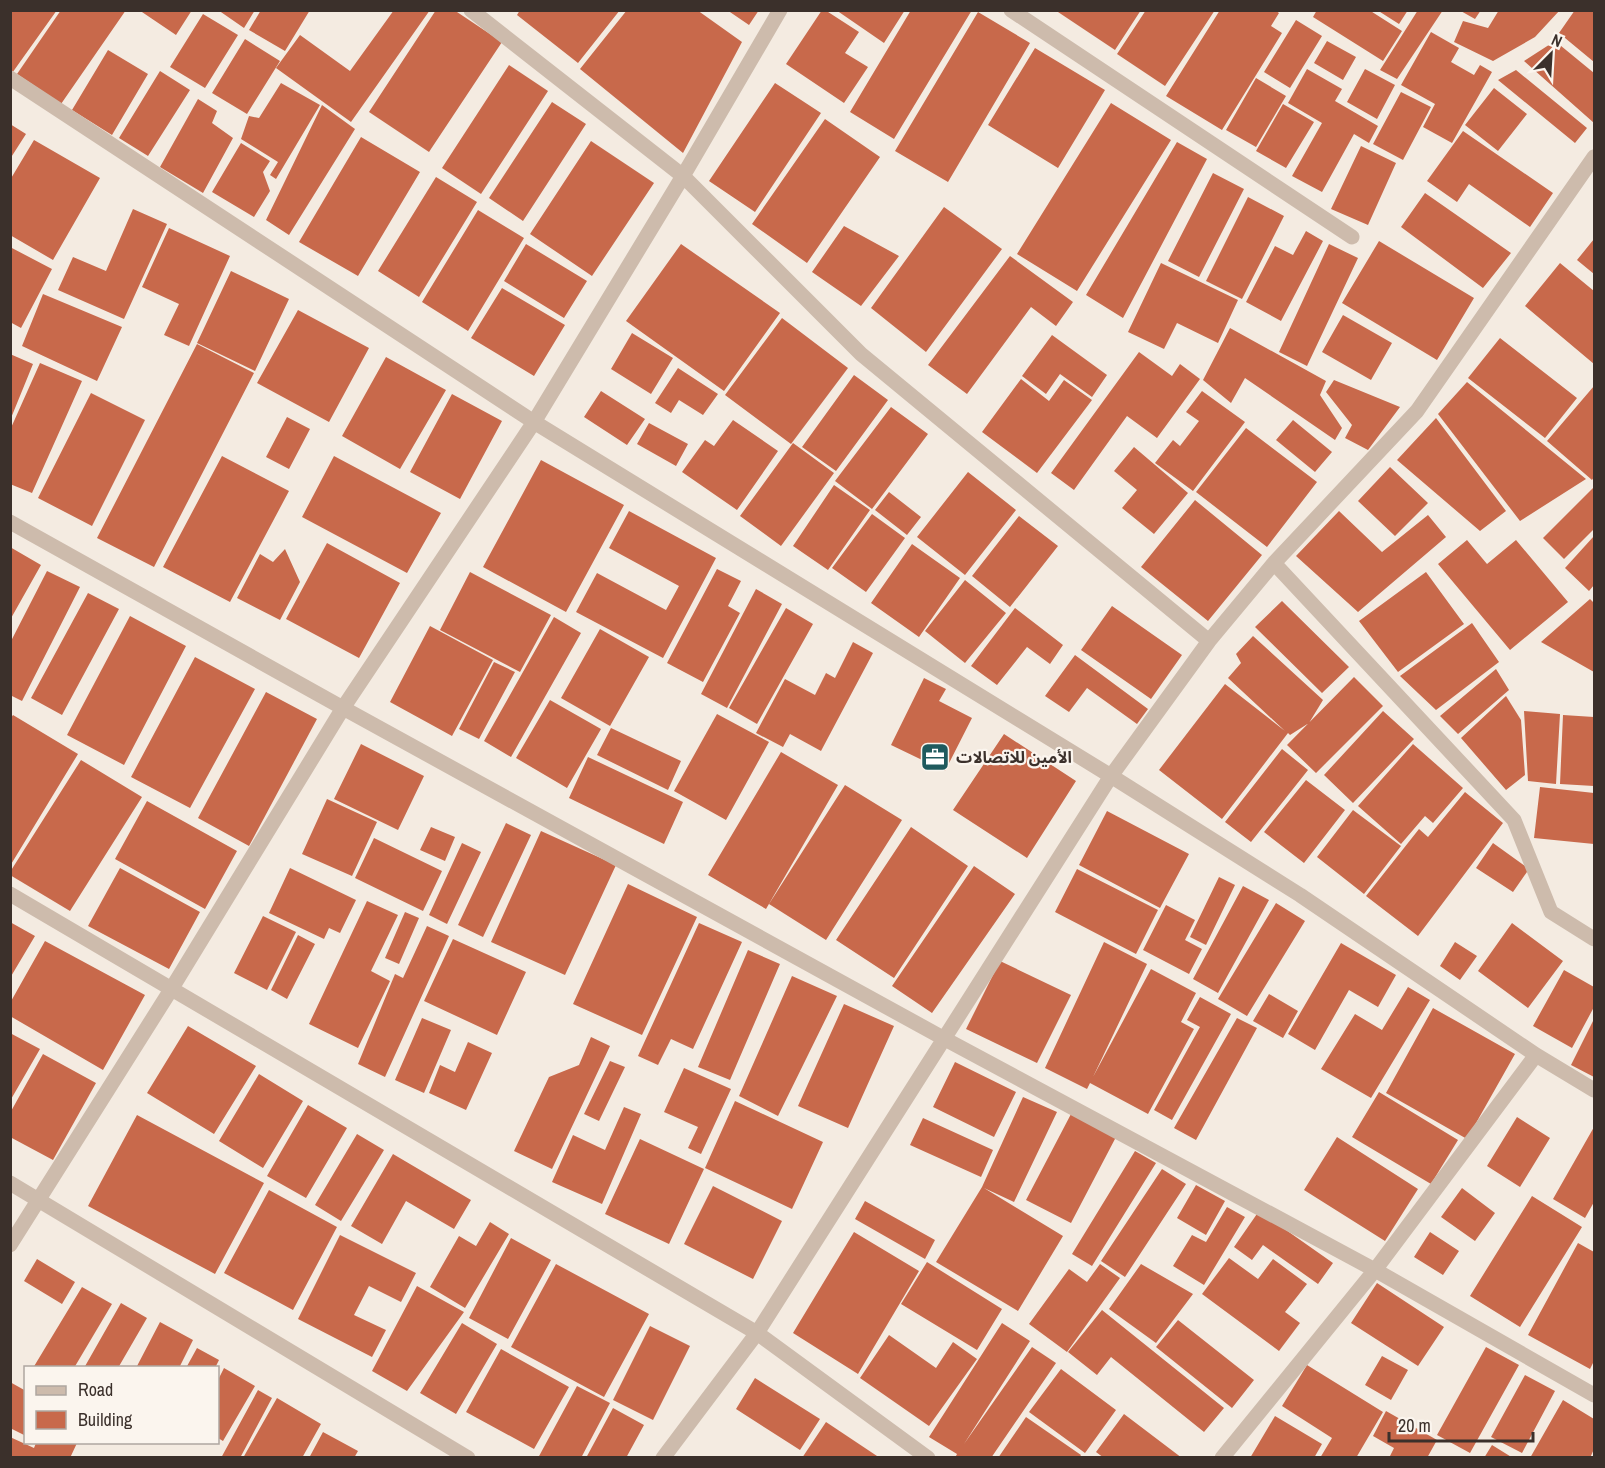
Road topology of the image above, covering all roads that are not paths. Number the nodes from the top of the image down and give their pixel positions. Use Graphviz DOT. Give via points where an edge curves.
graph roads {
  1 [pos="471,10"];
  2 [pos="780,10"];
  3 [pos="1011,10"];
  4 [pos="10,78"];
  5 [pos="1594,157"];
  6 [pos="683,176"];
  7 [pos="1352,237"];
  8 [pos="534,422"];
  9 [pos="10,522"];
  10 [pos="1274,563"];
  11 [pos="1209,641"];
  12 [pos="343,708"];
  13 [pos="1111,776"];
  14 [pos="10,894"];
  15 [pos="1594,939"];
  16 [pos="172,988"];
  17 [pos="944,1038"];
  18 [pos="1536,1055"];
  19 [pos="1594,1090"];
  20 [pos="10,1183"];
  21 [pos="39,1201"];
  22 [pos="10,1245"];
  23 [pos="1376,1270"];
  24 [pos="757,1333"];
  25 [pos="1594,1395"];
  26 [pos="468,1458"];
  27 [pos="663,1458"];
  28 [pos="928,1458"];
  29 [pos="1222,1458"];
  1 -- 6 [label="street"];
  2 -- 6 [label="street"];
  3 -- 7 [label="street"];
  4 -- 8 [label="street"];
  5 -- 10 [label="street" via="1417,411"];
  6 -- 8 [label="street"];
  6 -- 11 [label="street" via="861,354"];
  8 -- 12 [label="street"];
  8 -- 13 [label="street"];
  9 -- 12 [label="street"];
  10 -- 11 [label="street"];
  10 -- 15 [label="street" via="1514,820 1551,912"];
  11 -- 13 [label="street"];
  12 -- 16 [label="street"];
  12 -- 17 [label="street"];
  13 -- 17 [label="street"];
  13 -- 18 [label="street" via="1300,895"];
  14 -- 16 [label="street"];
  16 -- 21 [label="street"];
  16 -- 24 [label="street"];
  17 -- 23 [label="street"];
  17 -- 24 [label="street"];
  18 -- 19 [label="street"];
  18 -- 23 [label="street"];
  20 -- 21 [label="street"];
  21 -- 22 [label="street"];
  21 -- 26 [label="street"];
  23 -- 25 [label="street"];
  23 -- 29 [label="street"];
  24 -- 27 [label="street"];
  24 -- 28 [label="street"];
}
